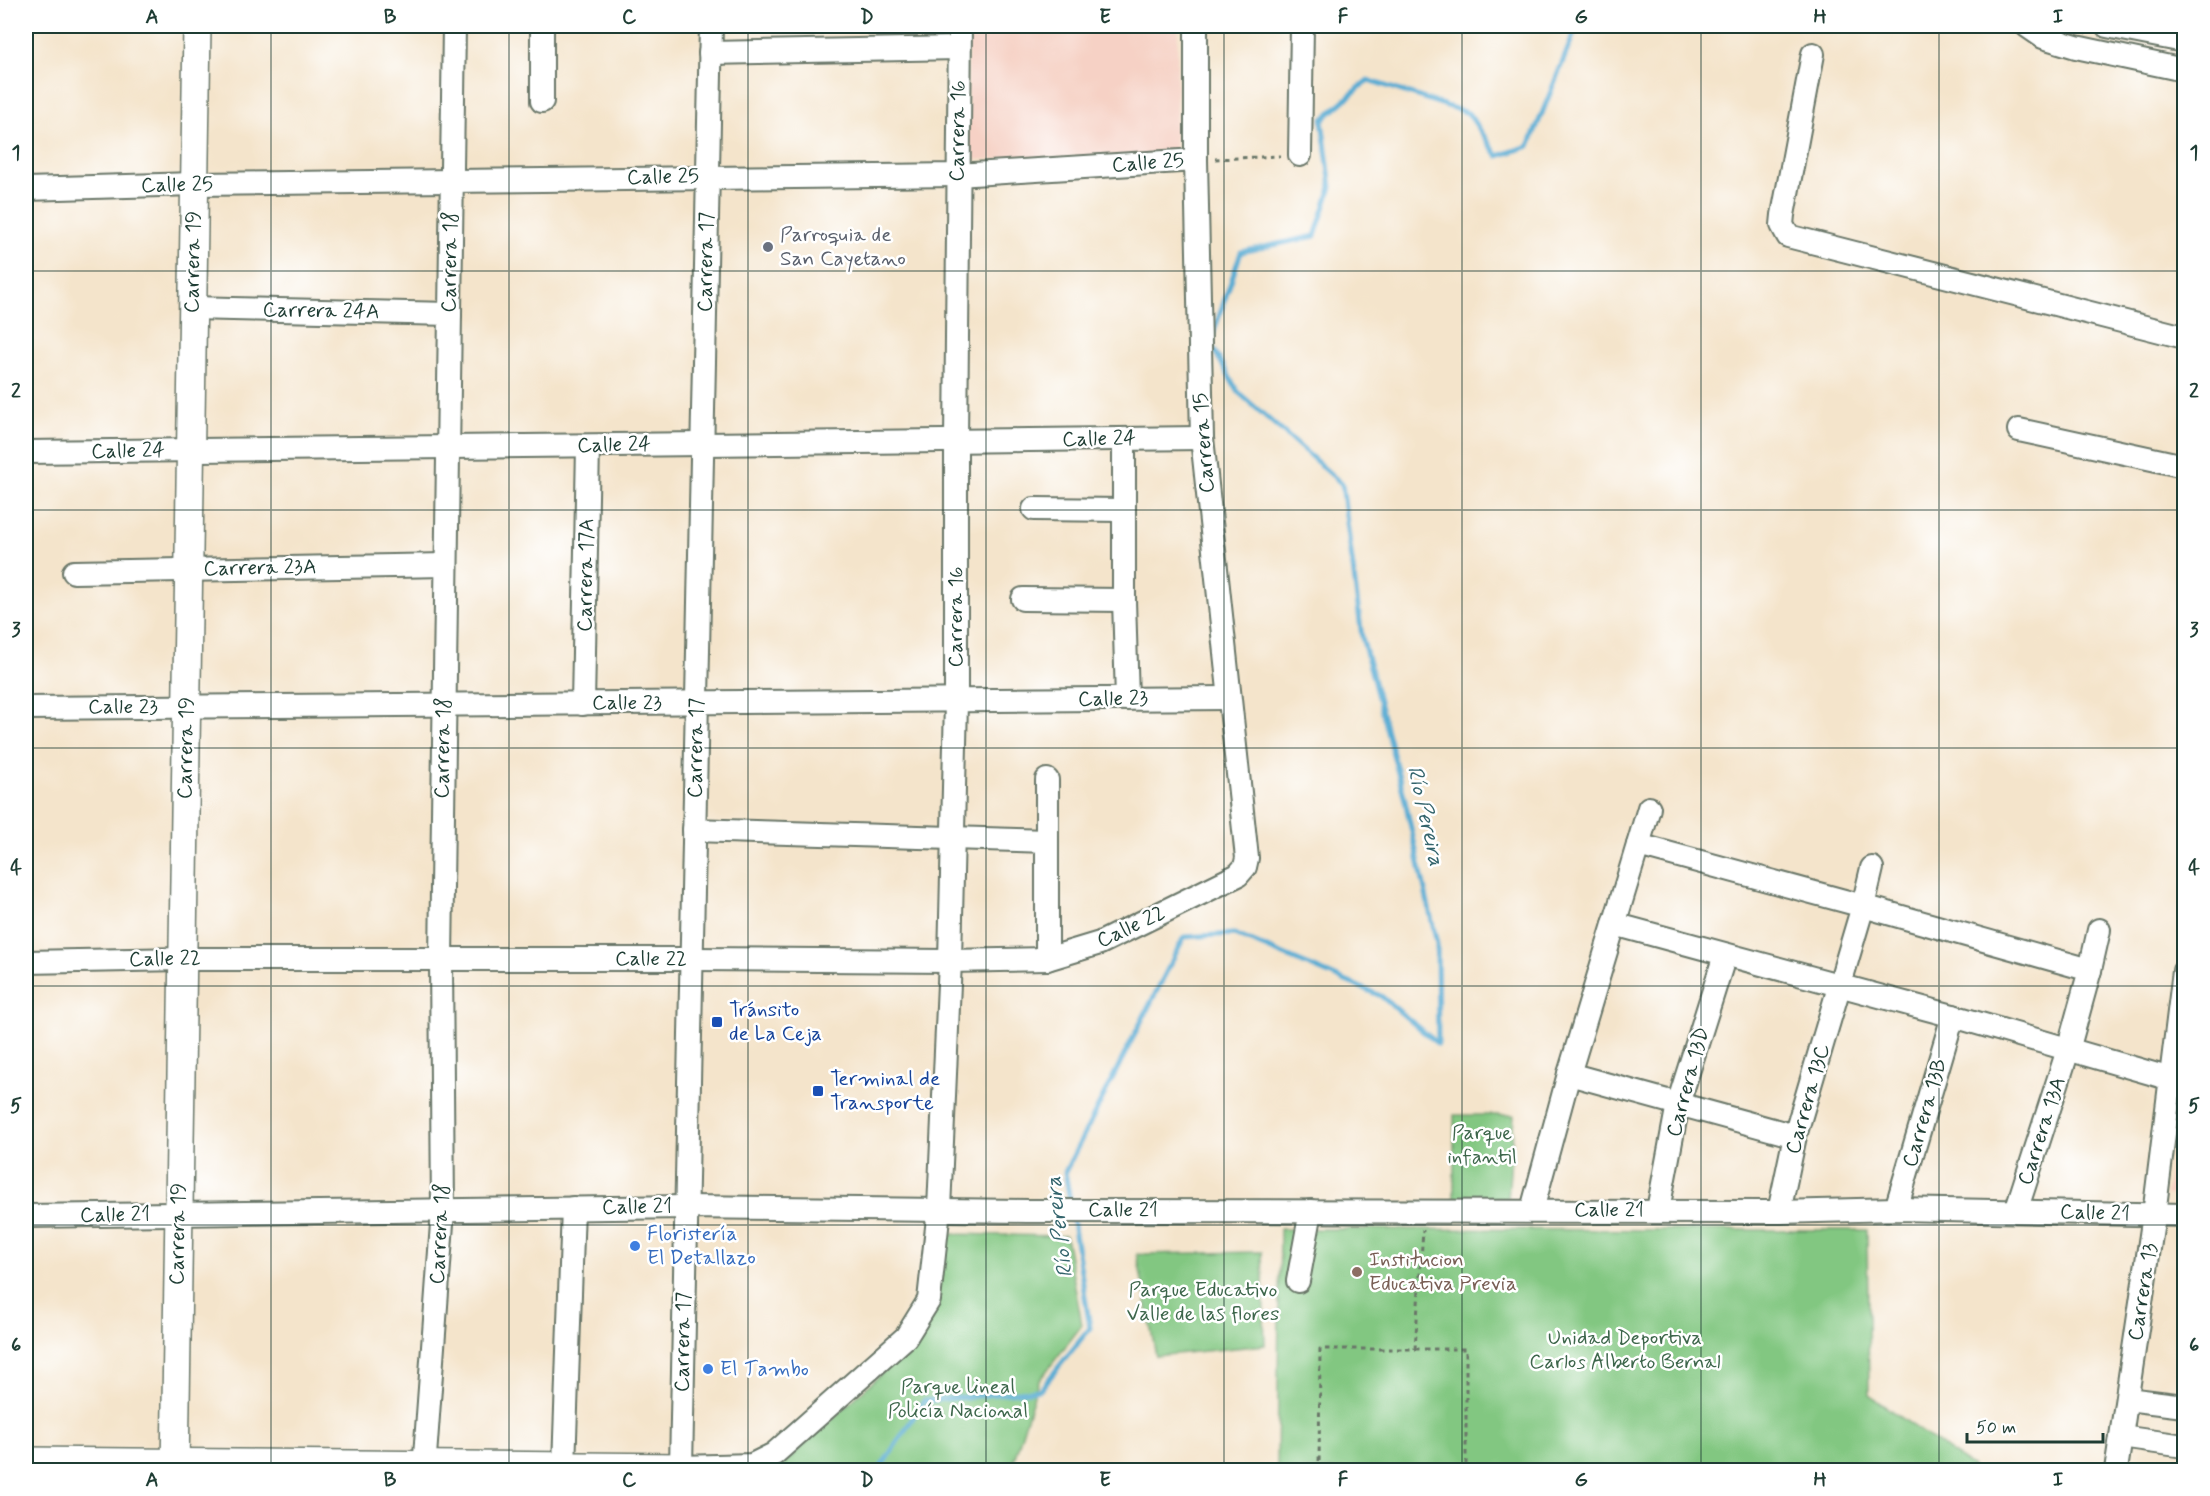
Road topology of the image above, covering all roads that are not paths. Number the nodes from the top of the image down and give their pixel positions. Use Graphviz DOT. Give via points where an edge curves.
graph roads {
  1 [pos="197,26"];
  2 [pos="454,26"];
  3 [pos="542,26"];
  4 [pos="711,26"];
  5 [pos="1197,26"];
  6 [pos="1302,26"];
  7 [pos="2027,26"];
  8 [pos="2107,26"];
  9 [pos="960,37"];
  10 [pos="2184,41"];
  11 [pos="710,53"];
  12 [pos="1813,54"];
  13 [pos="2184,70"];
  14 [pos="542,101"];
  15 [pos="1300,155"];
  16 [pos="1196,160"];
  17 [pos="957,175"];
  18 [pos="708,177"];
  19 [pos="451,182"];
  20 [pos="194,184"];
  21 [pos="26,189"];
  22 [pos="192,308"];
  23 [pos="450,314"];
  24 [pos="2184,337"];
  25 [pos="2019,430"];
  26 [pos="1202,438"];
  27 [pos="1124,439"];
  28 [pos="956,441"];
  29 [pos="702,444"];
  30 [pos="588,446"];
  31 [pos="448,447"];
  32 [pos="190,450"];
  33 [pos="26,452"];
  34 [pos="2184,466"];
  35 [pos="1034,509"];
  36 [pos="1123,510"];
  37 [pos="446,564"];
  38 [pos="188,569"];
  39 [pos="74,572"];
  40 [pos="1023,599"];
  41 [pos="1124,600"];
  42 [pos="1228,698"];
  43 [pos="1127,699"];
  44 [pos="956,701"];
  45 [pos="697,703"];
  46 [pos="583,704"];
  47 [pos="444,705"];
  48 [pos="186,707"];
  49 [pos="26,708"];
  50 [pos="1047,780"];
  51 [pos="1648,808"];
  52 [pos="694,830"];
  53 [pos="952,839"];
  54 [pos="1046,841"];
  55 [pos="1638,845"];
  56 [pos="1247,858"];
  57 [pos="1872,868"];
  58 [pos="1863,906"];
  59 [pos="1614,924"];
  60 [pos="2099,930"];
  61 [pos="1725,955"];
  62 [pos="691,958"];
  63 [pos="183,959"];
  64 [pos="441,959"];
  65 [pos="1047,959"];
  66 [pos="950,961"];
  67 [pos="26,962"];
  68 [pos="2090,970"];
  69 [pos="2184,971"];
  70 [pos="1840,987"];
  71 [pos="1953,1016"];
  72 [pos="2068,1050"];
  73 [pos="1569,1074"];
  74 [pos="2171,1079"];
  75 [pos="1678,1104"];
  76 [pos="1795,1137"];
  77 [pos="686,1207"];
  78 [pos="573,1208"];
  79 [pos="939,1209"];
  80 [pos="1896,1209"];
  81 [pos="443,1210"];
  82 [pos="1532,1210"];
  83 [pos="1658,1210"];
  84 [pos="1311,1211"];
  85 [pos="2016,1211"];
  86 [pos="1779,1212"];
  87 [pos="179,1214"];
  88 [pos="2154,1215"];
  89 [pos="2184,1215"];
  90 [pos="26,1216"];
  91 [pos="1298,1281"];
  92 [pos="2127,1399"];
  93 [pos="2184,1406"];
  94 [pos="2121,1437"];
  95 [pos="2184,1446"];
  96 [pos="26,1461"];
  97 [pos="175,1466"];
  98 [pos="564,1466"];
  99 [pos="425,1467"];
  100 [pos="681,1469"];
  101 [pos="2116,1470"];
  1 -- 20 [label="main road, Carrera 19"];
  2 -- 19 [label="street, Carrera 18"];
  3 -- 14 [label="street"];
  4 -- 11 [label="street, Carrera 17"];
  5 -- 16 [label="street, Carrera 15"];
  6 -- 15 [label="street"];
  7 -- 13 [label="street" via="2043,37 2076,47"];
  8 -- 10 [label="street"];
  9 -- 11 [label="street"];
  9 -- 17 [label="street, Carrera 16"];
  11 -- 18 [label="street, Carrera 17"];
  12 -- 24 [label="street" via="1783,215 1782,225 1788,236"];
  16 -- 17 [label="street, Calle 25"];
  16 -- 26 [label="street, Carrera 15"];
  17 -- 18 [label="street, Calle 25"];
  17 -- 28 [label="street, Carrera 16"];
  18 -- 19 [label="street, Calle 25"];
  18 -- 29 [label="street, Carrera 17"];
  19 -- 20 [label="street, Calle 25"];
  19 -- 23 [label="street, Carrera 18"];
  20 -- 21 [label="street, Calle 25"];
  20 -- 22 [label="main road, Carrera 19"];
  22 -- 23 [label="street, Carrera 24A"];
  22 -- 32 [label="main road, Carrera 19"];
  23 -- 31 [label="street, Carrera 18"];
  25 -- 34 [label="street"];
  26 -- 27 [label="street, Calle 24"];
  26 -- 42 [label="street, Carrera 15"];
  27 -- 28 [label="street, Calle 24"];
  27 -- 36 [label="street"];
  28 -- 29 [label="street, Calle 24"];
  28 -- 44 [label="street, Carrera 16"];
  29 -- 30 [label="street, Calle 24"];
  29 -- 45 [label="street, Carrera 17"];
  30 -- 31 [label="street, Calle 24"];
  30 -- 46 [label="street, Carrera 17A"];
  31 -- 32 [label="street, Calle 24"];
  31 -- 37 [label="street, Carrera 18"];
  32 -- 33 [label="street, Calle 24"];
  32 -- 38 [label="main road, Carrera 19"];
  35 -- 36 [label="street"];
  36 -- 41 [label="street"];
  37 -- 38 [label="street, Carrera 23A"];
  37 -- 47 [label="street, Carrera 18"];
  38 -- 39 [label="street, Carrera 23A"];
  38 -- 48 [label="main road, Carrera 19"];
  40 -- 41 [label="street"];
  41 -- 43 [label="street"];
  42 -- 43 [label="street, Calle 23"];
  42 -- 56 [label="street, Carrera 15"];
  43 -- 44 [label="street, Calle 23"];
  44 -- 45 [label="street, Calle 23"];
  44 -- 53 [label="street, Carrera 16"];
  45 -- 46 [label="street, Calle 23"];
  45 -- 52 [label="street, Carrera 17"];
  46 -- 47 [label="street, Calle 23"];
  47 -- 48 [label="street, Calle 23"];
  47 -- 64 [label="street, Carrera 18"];
  48 -- 49 [label="street, Calle 23"];
  48 -- 63 [label="main road, Carrera 19"];
  50 -- 54 [label="street"];
  51 -- 55 [label="street"];
  52 -- 53 [label="street"];
  52 -- 62 [label="street, Carrera 17"];
  53 -- 54 [label="street"];
  53 -- 66 [label="street, Carrera 16"];
  54 -- 65 [label="street"];
  55 -- 58 [label="street"];
  55 -- 59 [label="street"];
  56 -- 65 [label="street, Calle 22" via="1245,867 1227,880 1100,943"];
  57 -- 58 [label="street, Carrera 13C"];
  58 -- 68 [label="street"];
  58 -- 70 [label="street, Carrera 13C"];
  59 -- 61 [label="street"];
  59 -- 73 [label="street"];
  60 -- 68 [label="street, Carrera 13A"];
  61 -- 70 [label="street"];
  61 -- 75 [label="street, Carrera 13D"];
  62 -- 64 [label="street, Calle 22"];
  62 -- 66 [label="street, Calle 22"];
  62 -- 77 [label="street, Carrera 17"];
  63 -- 64 [label="street, Calle 22"];
  63 -- 67 [label="street, Calle 22"];
  63 -- 87 [label="main road, Carrera 19"];
  64 -- 81 [label="street, Carrera 18"];
  65 -- 66 [label="street, Calle 22"];
  66 -- 79 [label="street, Carrera 16"];
  68 -- 72 [label="street, Carrera 13A"];
  69 -- 74 [label="street, Carrera 13"];
  70 -- 71 [label="street"];
  70 -- 76 [label="street, Carrera 13C"];
  71 -- 72 [label="street"];
  71 -- 80 [label="street, Carrera 13B"];
  72 -- 74 [label="street"];
  72 -- 85 [label="street, Carrera 13A"];
  73 -- 75 [label="street"];
  73 -- 82 [label="street"];
  74 -- 88 [label="street, Carrera 13"];
  75 -- 76 [label="street"];
  75 -- 83 [label="street, Carrera 13D"];
  76 -- 86 [label="street, Carrera 13C"];
  77 -- 78 [label="street, Calle 21"];
  77 -- 79 [label="street, Calle 21"];
  77 -- 100 [label="street, Carrera 17"];
  78 -- 81 [label="street, Calle 21"];
  78 -- 98 [label="street"];
  79 -- 84 [label="street, Calle 21"];
  79 -- 100 [label="street, Carrera 16" via="929,1300 906,1337 774,1454 752,1465"];
  80 -- 85 [label="street, Calle 21"];
  80 -- 86 [label="street, Calle 21"];
  81 -- 87 [label="street, Calle 21"];
  81 -- 99 [label="street, Carrera 18"];
  82 -- 83 [label="street, Calle 21"];
  82 -- 84 [label="street, Calle 21"];
  83 -- 86 [label="street, Calle 21"];
  84 -- 91 [label="street"];
  85 -- 88 [label="street, Calle 21"];
  87 -- 90 [label="street, Calle 21"];
  87 -- 97 [label="main road, Carrera 19"];
  88 -- 89 [label="street, Calle 21"];
  88 -- 92 [label="street, Carrera 13"];
  92 -- 93 [label="street"];
  92 -- 94 [label="street, Carrera 13"];
  94 -- 95 [label="street"];
  94 -- 101 [label="street, Carrera 13"];
  96 -- 97 [label="main road"];
  97 -- 99 [label="main road"];
  98 -- 99 [label="main road"];
  98 -- 100 [label="main road"];
}
